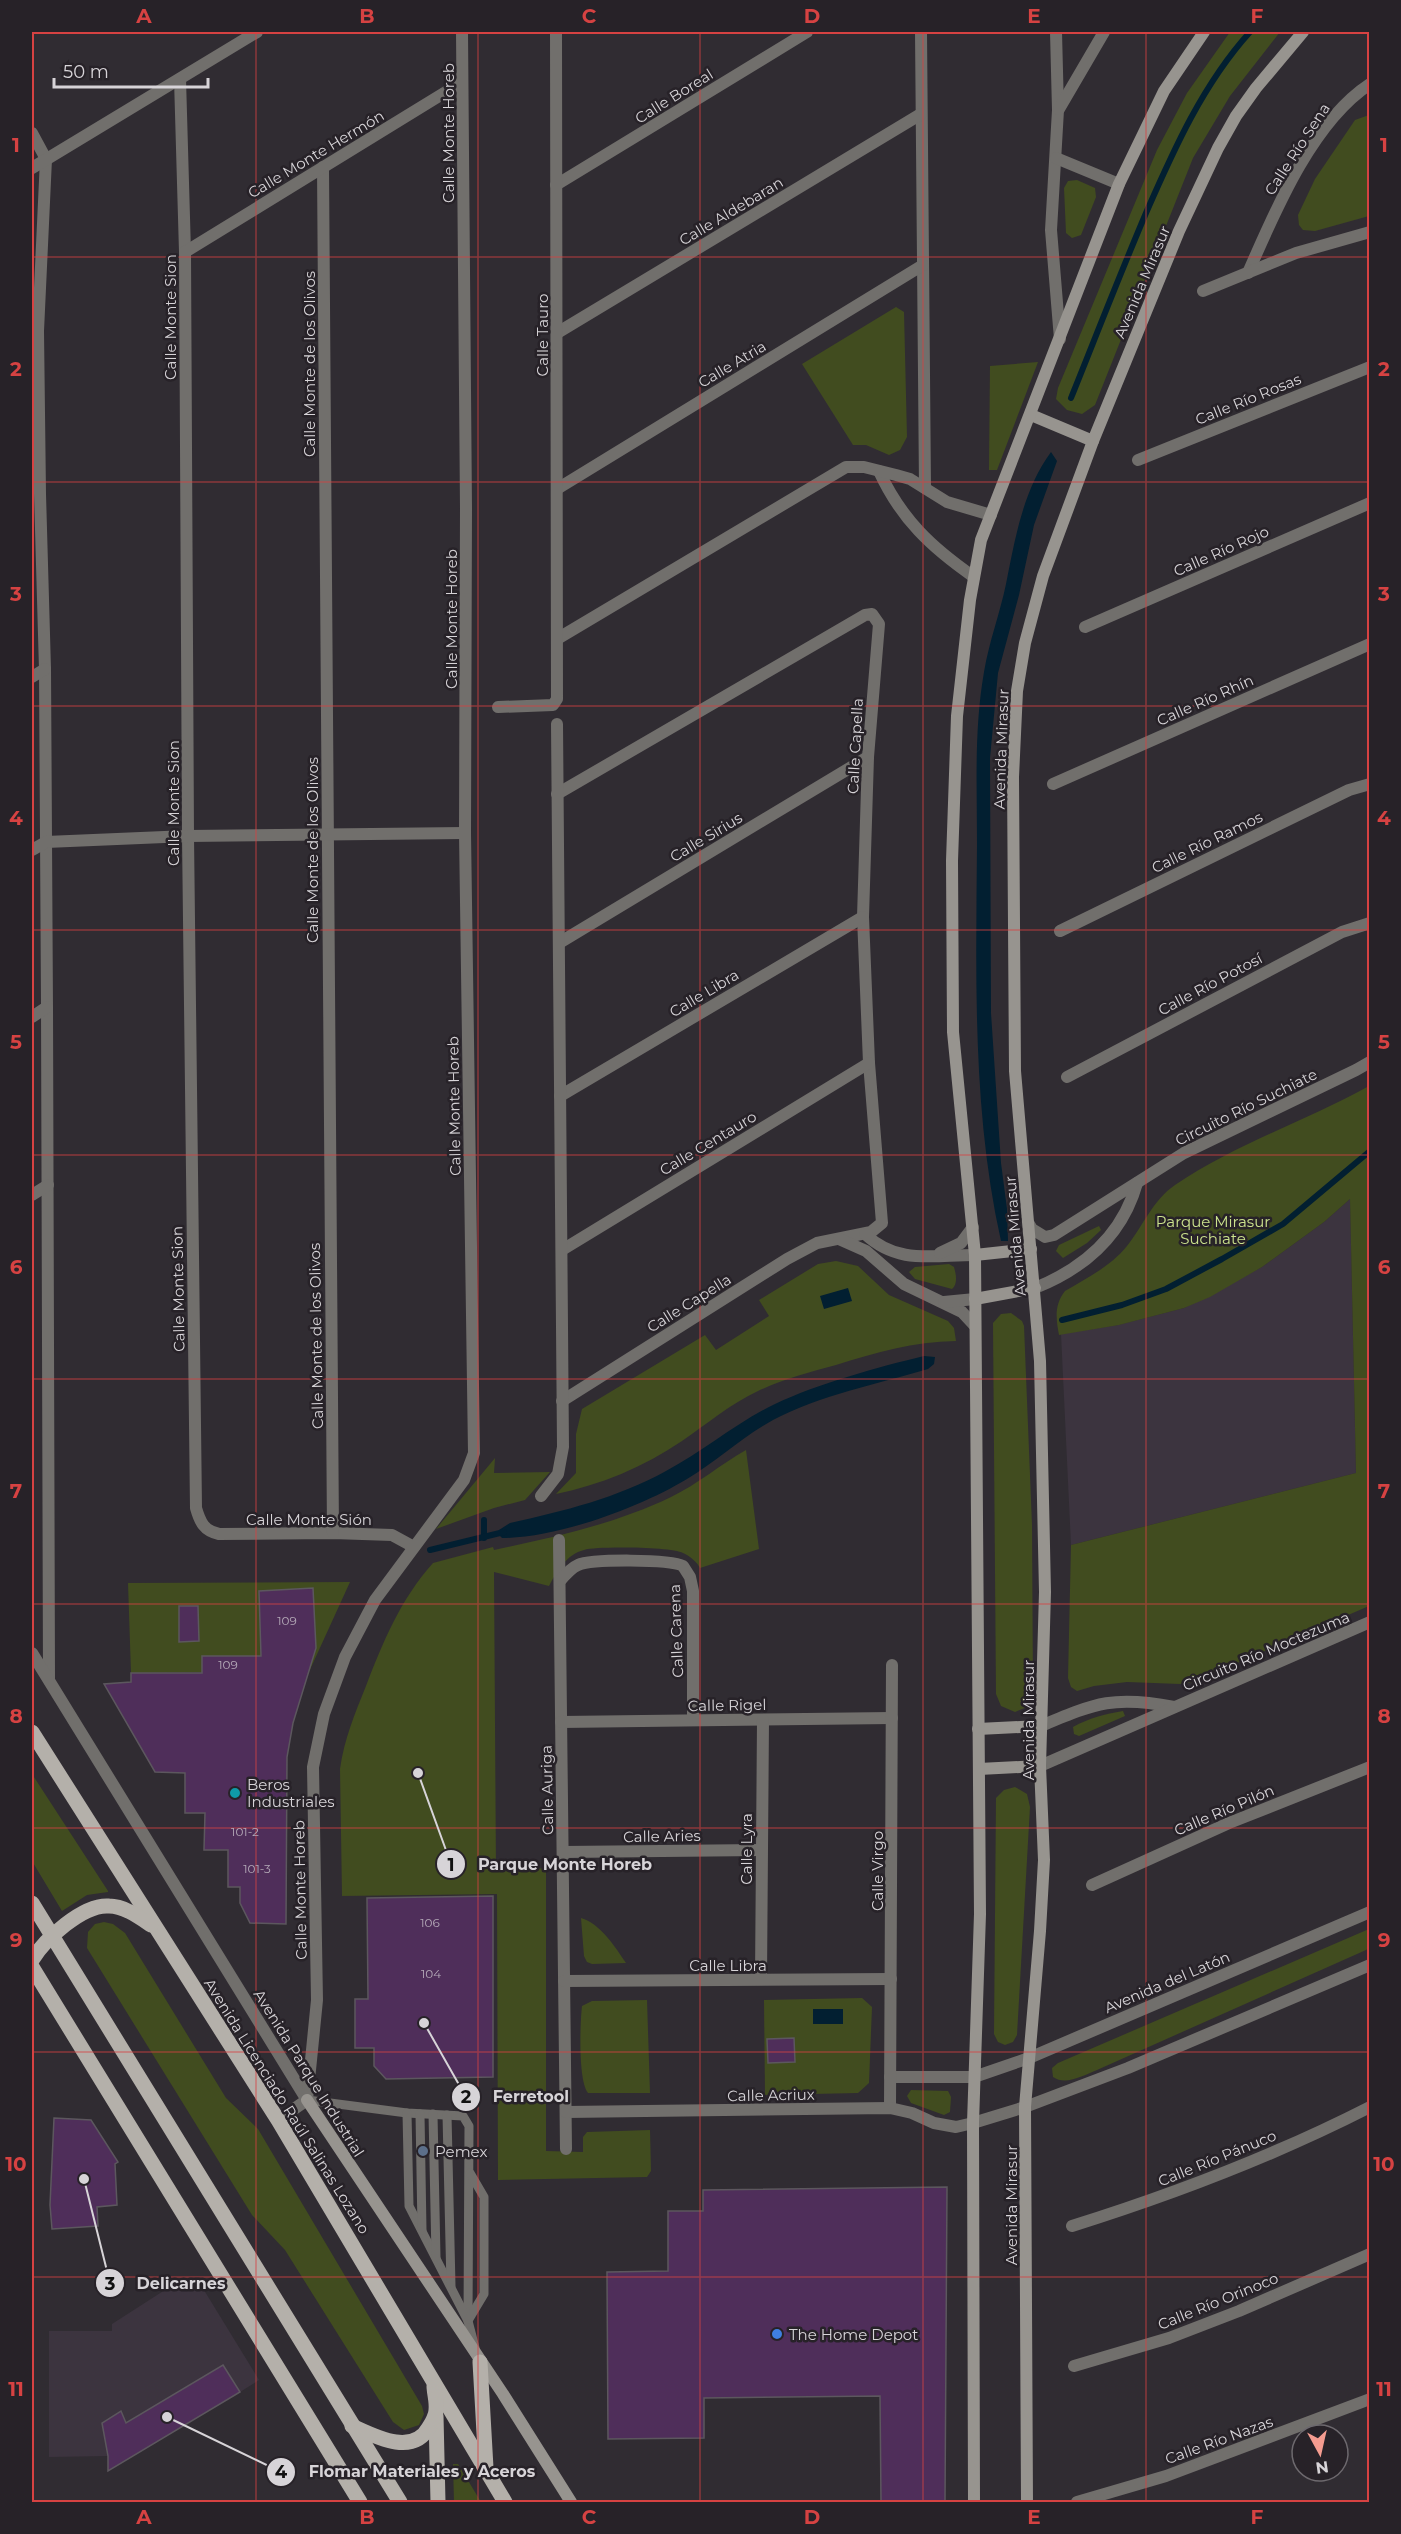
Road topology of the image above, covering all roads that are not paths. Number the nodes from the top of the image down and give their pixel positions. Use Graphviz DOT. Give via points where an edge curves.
graph roads {
  1 [pos="257,32"];
  2 [pos="462,32"];
  3 [pos="556,32"];
  4 [pos="807,32"];
  5 [pos="921,32"];
  6 [pos="1056,32"];
  7 [pos="1104,32"];
  8 [pos="1204,32"];
  9 [pos="1303,32"];
  10 [pos="180,79"];
  11 [pos="462,82"];
  12 [pos="1370,84"];
  13 [pos="1058,110"];
  14 [pos="921,114"];
  15 [pos="32,133"];
  16 [pos="1056,158"];
  17 [pos="46,159"];
  18 [pos="322,167"];
  19 [pos="32,168"];
  20 [pos="1119,184"];
  21 [pos="556,185"];
  22 [pos="1370,232"];
  23 [pos="185,252"];
  24 [pos="923,265"];
  25 [pos="1248,273"];
  26 [pos="1203,291"];
  27 [pos="35,333"];
  28 [pos="557,333"];
  29 [pos="1060,340"];
  30 [pos="1370,367"];
  31 [pos="1031,415"];
  32 [pos="1093,441"];
  33 [pos="1138,460"];
  34 [pos="879,471"];
  35 [pos="925,488"];
  36 [pos="557,489"];
  37 [pos="36,497"];
  38 [pos="1370,502"];
  39 [pos="991,515"];
  40 [pos="974,577"];
  41 [pos="1085,627"];
  42 [pos="557,639"];
  43 [pos="1370,644"];
  44 [pos="45,669"];
  45 [pos="32,677"];
  46 [pos="498,707"];
  47 [pos="557,724"];
  48 [pos="868,758"];
  49 [pos="1053,784"];
  50 [pos="1370,784"];
  51 [pos="557,794"];
  52 [pos="465,833"];
  53 [pos="327,835"];
  54 [pos="188,836"];
  55 [pos="46,842"];
  56 [pos="32,850"];
  57 [pos="863,916"];
  58 [pos="1370,923"];
  59 [pos="1060,932"];
  60 [pos="559,943"];
  61 [pos="47,1007"];
  62 [pos="32,1017"];
  63 [pos="1370,1062"];
  64 [pos="869,1063"];
  65 [pos="1066,1077"];
  66 [pos="560,1096"];
  67 [pos="1137,1183"];
  68 [pos="48,1185"];
  69 [pos="32,1195"];
  70 [pos="1029,1224"];
  71 [pos="973,1227"];
  72 [pos="865,1234"];
  73 [pos="1054,1235"];
  74 [pos="836,1238"];
  75 [pos="1030,1249"];
  76 [pos="562,1250"];
  77 [pos="934,1255"];
  78 [pos="975,1255"];
  79 [pos="1035,1288"];
  80 [pos="975,1299"];
  81 [pos="943,1302"];
  82 [pos="975,1326"];
  83 [pos="562,1401"];
  84 [pos="541,1496"];
  85 [pos="203,1526"];
  86 [pos="333,1533"];
  87 [pos="559,1540"];
  88 [pos="414,1547"];
  89 [pos="560,1581"];
  90 [pos="1370,1622"];
  91 [pos="32,1653"];
  92 [pos="892,1665"];
  93 [pos="49,1678"];
  94 [pos="1174,1707"];
  95 [pos="892,1718"];
  96 [pos="693,1720"];
  97 [pos="763,1720"];
  98 [pos="561,1722"];
  99 [pos="1041,1726"];
  100 [pos="978,1729"];
  101 [pos="32,1732"];
  102 [pos="1040,1766"];
  103 [pos="1369,1767"];
  104 [pos="979,1769"];
  105 [pos="761,1850"];
  106 [pos="563,1852"];
  107 [pos="1092,1885"];
  108 [pos="32,1903"];
  109 [pos="1370,1912"];
  110 [pos="154,1926"];
  111 [pos="51,1936"];
  112 [pos="32,1960"];
  113 [pos="1370,1965"];
  114 [pos="32,1967"];
  115 [pos="761,1979"];
  116 [pos="891,1979"];
  117 [pos="564,1981"];
  118 [pos="1029,2058"];
  119 [pos="890,2077"];
  120 [pos="975,2078"];
  121 [pos="307,2100"];
  122 [pos="1025,2107"];
  123 [pos="1370,2107"];
  124 [pos="890,2108"];
  125 [pos="566,2112"];
  126 [pos="407,2113"];
  127 [pos="420,2114"];
  128 [pos="434,2114"];
  129 [pos="447,2115"];
  130 [pos="278,2120"];
  131 [pos="973,2123"];
  132 [pos="566,2149"];
  133 [pos="469,2171"];
  134 [pos="1072,2226"];
  135 [pos="423,2233"];
  136 [pos="1370,2253"];
  137 [pos="436,2259"];
  138 [pos="451,2289"];
  139 [pos="468,2321"];
  140 [pos="480,2362"];
  141 [pos="1074,2366"];
  142 [pos="433,2380"];
  143 [pos="1370,2399"];
  144 [pos="436,2410"];
  145 [pos="352,2426"];
  146 [pos="486,2471"];
  147 [pos="360,2502"];
  148 [pos="400,2502"];
  149 [pos="438,2502"];
  150 [pos="505,2502"];
  151 [pos="571,2502"];
  152 [pos="974,2502"];
  153 [pos="1027,2502"];
  154 [pos="1077,2502"];
  1 -- 10 [label="street"];
  2 -- 11 [label="street, Calle Monte Horeb"];
  3 -- 21 [label="street, Calle Tauro"];
  4 -- 21 [label="street, Calle Boreal"];
  5 -- 14 [label="street"];
  6 -- 13 [label="street"];
  7 -- 13 [label="street"];
  8 -- 20 [label="street" via="1164,91"];
  9 -- 32 [label="street, Avenida Mirasur" via="1256,88 1218,148 1179,231"];
  10 -- 17 [label="street"];
  10 -- 23 [label="street, Calle Monte Sion"];
  11 -- 18 [label="street, Calle Monte Hermón"];
  11 -- 52 [label="street, Calle Monte Horeb"];
  12 -- 25 [label="street, Calle Río Sena" via="1342,107 1309,152 1282,197"];
  13 -- 16 [label="street"];
  14 -- 24 [label="street"];
  14 -- 28 [label="street, Calle Aldebaran"];
  15 -- 17 [label="street"];
  16 -- 20 [label="street"];
  16 -- 29 [label="street" via="1051,230"];
  17 -- 19 [label="street"];
  17 -- 27 [label="street"];
  18 -- 23 [label="street, Calle Monte Hermón"];
  18 -- 53 [label="street, Calle Monte de los Olivos"];
  20 -- 29 [label="street"];
  21 -- 28 [label="street, Calle Tauro"];
  22 -- 25 [label="street" via="1296,253"];
  23 -- 54 [label="street, Calle Monte Sion"];
  24 -- 35 [label="street"];
  24 -- 36 [label="street, Calle Atria"];
  25 -- 26 [label="street"];
  27 -- 37 [label="street"];
  28 -- 36 [label="street, Calle Tauro"];
  29 -- 31 [label="street"];
  30 -- 33 [label="street, Calle Río Rosas"];
  31 -- 32 [label="street"];
  31 -- 39 [label="street"];
  32 -- 70 [label="street, Avenida Mirasur" via="1043,576 1025,643 1014,720 1016,1071"];
  34 -- 35 [label="street"];
  34 -- 40 [label="street" via="898,508 944,556"];
  34 -- 42 [label="street" via="852,466 840,469"];
  35 -- 39 [label="street" via="947,502"];
  36 -- 42 [label="street, Calle Tauro"];
  37 -- 44 [label="street"];
  38 -- 41 [label="street, Calle Río Rojo"];
  39 -- 40 [label="street"];
  40 -- 71 [label="street" via="957,716 952,861 953,1032"];
  42 -- 46 [label="street, Calle Tauro" via="556,703"];
  43 -- 49 [label="street, Calle Río Rhín"];
  44 -- 45 [label="street"];
  44 -- 55 [label="street"];
  47 -- 51 [label="street"];
  48 -- 51 [label="street, Calle Capella" via="879,624 872,614"];
  48 -- 57 [label="street, Calle Capella"];
  48 -- 60 [label="street, Calle Sirius"];
  50 -- 59 [label="street, Calle Río Ramos" via="1349,790"];
  51 -- 60 [label="street"];
  52 -- 53 [label="street"];
  52 -- 88 [label="street, Calle Monte Horeb" via="474,1453 464,1480"];
  53 -- 54 [label="street"];
  53 -- 86 [label="street, Calle Monte de los Olivos"];
  54 -- 55 [label="street"];
  54 -- 85 [label="street, Calle Monte Sion" via="196,1508"];
  55 -- 56 [label="street"];
  55 -- 61 [label="street"];
  57 -- 64 [label="street, Calle Capella"];
  57 -- 66 [label="street, Calle Libra"];
  58 -- 65 [label="street, Calle Río Potosí" via="1328,939"];
  60 -- 66 [label="street"];
  61 -- 62 [label="street"];
  61 -- 68 [label="street"];
  63 -- 67 [label="street, Circuito Río Suchiate" via="1184,1153"];
  64 -- 72 [label="street, Calle Capella" via="883,1217 880,1227"];
  64 -- 76 [label="street, Calle Centauro"];
  66 -- 76 [label="street"];
  67 -- 73 [label="street, Circuito Río Suchiate"];
  67 -- 79 [label="street" via="1128,1210 1103,1245 1067,1273"];
  68 -- 69 [label="street"];
  68 -- 93 [label="street"];
  70 -- 73 [label="street" via="1041,1235"];
  70 -- 75 [label="street, Avenida Mirasur"];
  71 -- 77 [label="street" via="961,1243"];
  71 -- 78 [label="street"];
  72 -- 74 [label="street, Calle Capella"];
  72 -- 77 [label="street" via="895,1254"];
  73 -- 75 [label="street, Circuito Río Suchiate"];
  74 -- 81 [label="street" via="866,1251 904,1284"];
  74 -- 83 [label="street, Calle Capella" via="787,1259"];
  75 -- 78 [label="street"];
  75 -- 79 [label="street, Avenida Mirasur"];
  76 -- 83 [label="street"];
  77 -- 78 [label="street"];
  78 -- 80 [label="street"];
  79 -- 80 [label="street"];
  79 -- 99 [label="street, Avenida Mirasur" via="1045,1592"];
  80 -- 81 [label="street"];
  80 -- 82 [label="street"];
  81 -- 82 [label="street" via="962,1312"];
  82 -- 100 [label="street"];
  83 -- 84 [label="street" via="561,1468"];
  85 -- 86 [label="street, Calle Monte Sión" via="219,1534"];
  86 -- 88 [label="street, Calle Monte Sión" via="392,1535"];
  87 -- 89 [label="street, Calle Auriga"];
  88 -- 121 [label="street, Calle Monte Horeb" via="375,1600 348,1652 324,1714 316,1750 313,1806 317,2000"];
  89 -- 96 [label="street, Calle Carena" via="588,1562 660,1561 683,1566 693,1591"];
  89 -- 98 [label="street, Calle Auriga"];
  90 -- 94 [label="street, Circuito Río Moctezuma"];
  91 -- 93 [label="street, Avenida Parque Industrial"];
  92 -- 95 [label="street, Calle Virgo"];
  93 -- 121 [label="street, Avenida Parque Industrial"];
  94 -- 99 [label="street, Circuito Río Moctezuma" via="1134,1700 1110,1702 1078,1709"];
  94 -- 102 [label="street, Circuito Río Moctezuma"];
  95 -- 97 [label="street, Calle Rigel"];
  95 -- 116 [label="street, Calle Virgo"];
  96 -- 97 [label="street, Calle Rigel"];
  96 -- 98 [label="street, Calle Rigel"];
  97 -- 105 [label="street, Calle Lyra"];
  98 -- 106 [label="street, Calle Auriga"];
  99 -- 100 [label="street"];
  99 -- 102 [label="street, Avenida Mirasur"];
  100 -- 104 [label="street"];
  101 -- 110 [label="main road, Avenida Licenciado Raúl Salinas Lozano"];
  102 -- 104 [label="street"];
  102 -- 118 [label="street, Avenida Mirasur" via="1044,1860"];
  103 -- 107 [label="street, Calle Río Pilón" via="1229,1823"];
  104 -- 120 [label="street"];
  105 -- 106 [label="street, Calle Aries"];
  105 -- 115 [label="street, Calle Lyra"];
  106 -- 117 [label="street, Calle Auriga"];
  108 -- 111 [label="main road"];
  109 -- 118 [label="street, Avenida del Latón"];
  110 -- 111 [label="main road" via="124,1910 99,1906"];
  110 -- 130 [label="main road, Avenida Licenciado Raúl Salinas Lozano"];
  111 -- 112 [label="main road"];
  111 -- 145 [label="main road"];
  113 -- 122 [label="street" via="1128,2068"];
  114 -- 147 [label="main road"];
  115 -- 116 [label="street, Calle Libra"];
  115 -- 117 [label="street, Calle Libra"];
  116 -- 119 [label="street, Calle Virgo"];
  117 -- 125 [label="street, Calle Auriga"];
  118 -- 120 [label="street, Avenida del Latón"];
  118 -- 122 [label="street, Avenida Mirasur"];
  119 -- 120 [label="street"];
  119 -- 124 [label="street, Calle Virgo"];
  120 -- 131 [label="street"];
  121 -- 126 [label="lane"];
  121 -- 130 [label="street"];
  121 -- 140 [label="street, Avenida Parque Industrial"];
  122 -- 131 [label="street"];
  122 -- 153 [label="street, Avenida Mirasur"];
  123 -- 134 [label="street, Calle Río Pánuco" via="1240,2167"];
  124 -- 125 [label="street, Calle Acriux"];
  124 -- 131 [label="street, Calle Acriux" via="956,2127"];
  125 -- 132 [label="street, Calle Auriga"];
  126 -- 127 [label="lane"];
  126 -- 135 [label="lane" via="409,2206"];
  127 -- 128 [label="lane"];
  127 -- 135 [label="lane"];
  128 -- 129 [label="lane"];
  128 -- 137 [label="lane"];
  129 -- 133 [label="lane" via="462,2116 469,2126"];
  129 -- 138 [label="lane"];
  130 -- 142 [label="main road, Avenida Licenciado Raúl Salinas Lozano"];
  131 -- 152 [label="street"];
  133 -- 139 [label="lane"];
  133 -- 139 [label="lane" via="484,2197 484,2294"];
  135 -- 137 [label="lane"];
  136 -- 141 [label="street, Calle Río Orinoco" via="1199,2326"];
  137 -- 138 [label="lane"];
  138 -- 139 [label="lane"];
  139 -- 140 [label="lane"];
  140 -- 146 [label="main road"];
  140 -- 151 [label="street, Avenida Parque Industrial"];
  142 -- 144 [label="main road"];
  142 -- 146 [label="main road, Avenida Licenciado Raúl Salinas Lozano"];
  143 -- 154 [label="street, Calle Río Nazas" via="1166,2476"];
  144 -- 145 [label="main road" via="427,2432 410,2442 381,2439"];
  144 -- 149 [label="main road"];
  145 -- 148 [label="main road"];
  146 -- 150 [label="main road, Avenida Licenciado Raúl Salinas Lozano"];
}
